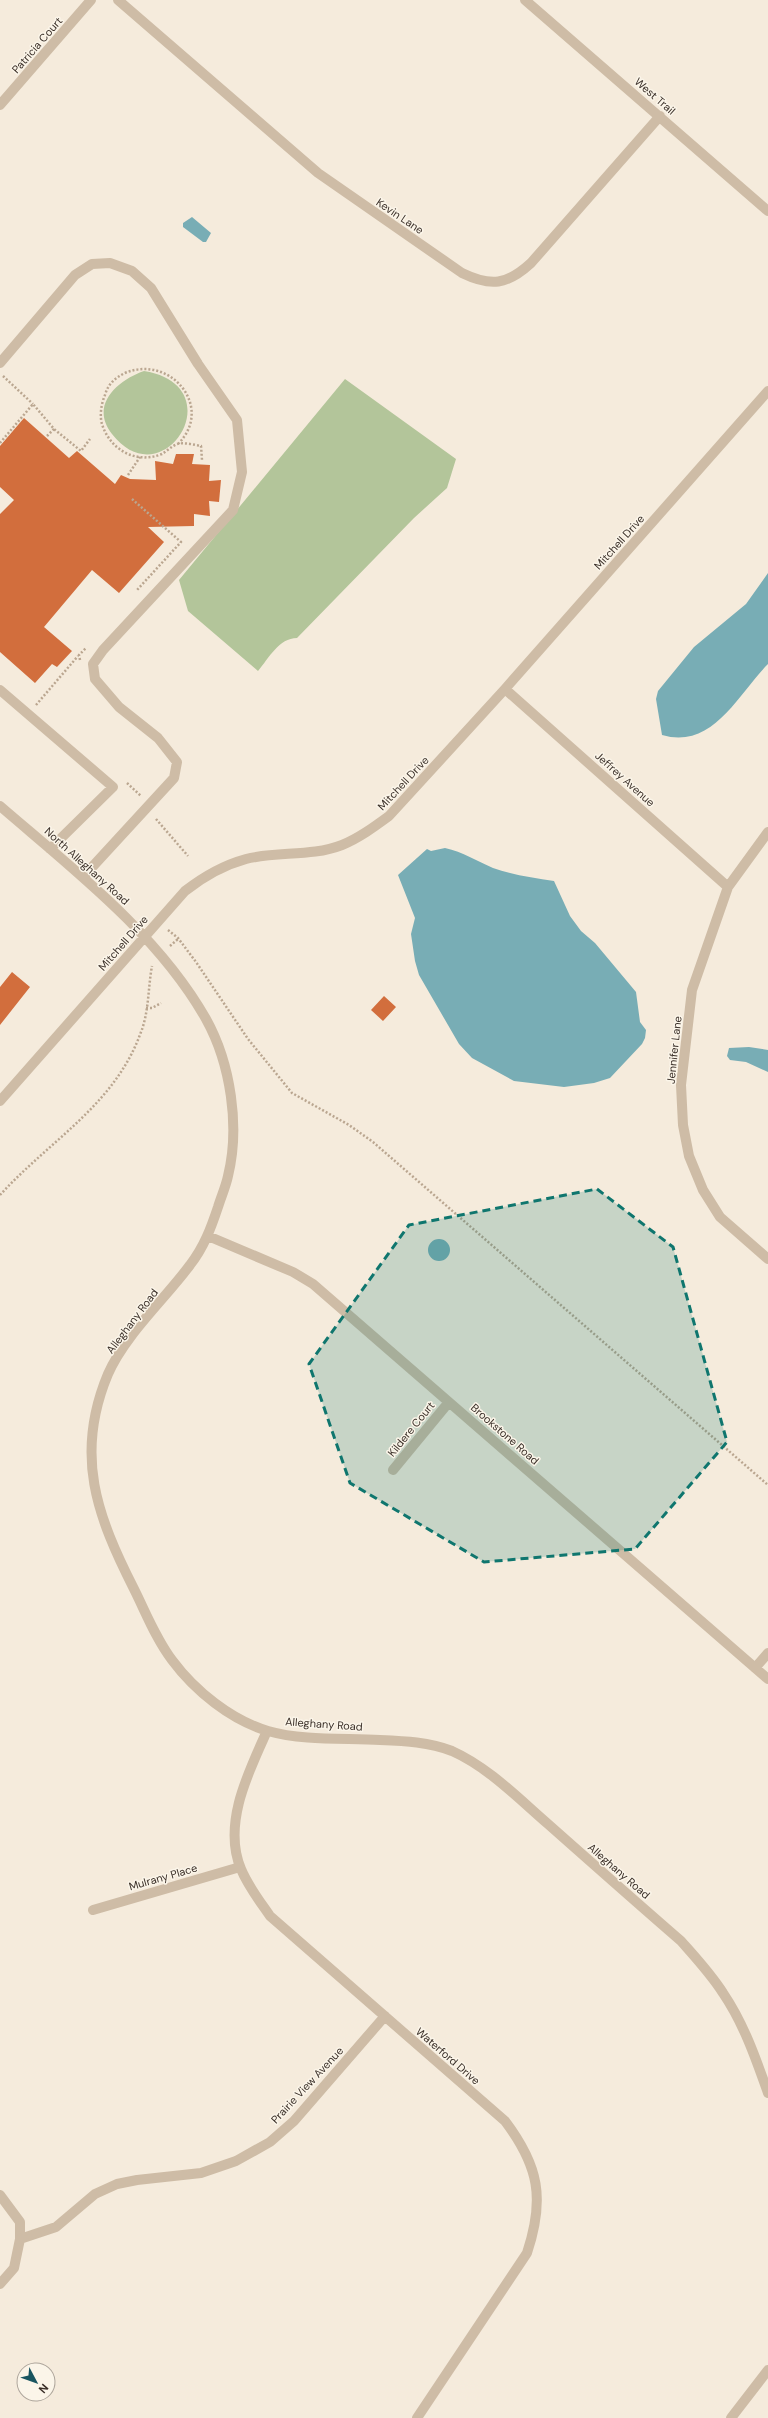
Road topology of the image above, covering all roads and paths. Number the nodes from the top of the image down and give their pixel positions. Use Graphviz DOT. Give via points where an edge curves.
graph roads {
  1 [pos="91,0"];
  2 [pos="118,0"];
  3 [pos="525,0"];
  4 [pos="0,105"];
  5 [pos="660,116"];
  6 [pos="768,211"];
  7 [pos="0,363"];
  8 [pos="0,373"];
  9 [pos="768,391"];
  10 [pos="33,404"];
  11 [pos="54,429"];
  12 [pos="47,436"];
  13 [pos="90,439"];
  14 [pos="0,443"];
  15 [pos="178,444"];
  16 [pos="140,457"];
  17 [pos="202,460"];
  18 [pos="128,475"];
  19 [pos="79,655"];
  20 [pos="506,688"];
  21 [pos="0,690"];
  22 [pos="36,705"];
  23 [pos="0,806"];
  24 [pos="768,832"];
  25 [pos="50,849"];
  26 [pos="83,878"];
  27 [pos="728,887"];
  28 [pos="158,921"];
  29 [pos="144,938"];
  30 [pos="178,938"];
  31 [pos="160,956"];
  32 [pos="161,1003"];
  33 [pos="146,1008"];
  34 [pos="0,1101"];
  35 [pos="0,1195"];
  36 [pos="208,1236"];
  37 [pos="768,1259"];
  38 [pos="449,1402"];
  39 [pos="393,1470"];
  40 [pos="768,1485"];
  41 [pos="768,1653"];
  42 [pos="755,1668"];
  43 [pos="768,1679"];
  44 [pos="267,1731"];
  45 [pos="240,1867"];
  46 [pos="93,1910"];
  47 [pos="385,2016"];
  48 [pos="768,2093"];
  49 [pos="0,2195"];
  50 [pos="20,2239"];
  51 [pos="0,2284"];
  52 [pos="768,2370"];
  53 [pos="417,2418"];
  54 [pos="731,2418"];
  1 -- 4 [label="street, Patricia Court"];
  2 -- 5 [label="street, Kevin Lane" via="318,173 462,273 489,283 508,280 531,263"];
  3 -- 5 [label="street, West Trail"];
  5 -- 6 [label="street, West Trail"];
  7 -- 26 [label="street" via="76,275 92,264 110,263 132,271 151,288 198,364 237,420 241,442 242,472 233,510 103,650 93,664 95,679 100,685 119,707 158,738 177,762 174,778"];
  8 -- 10 [label="path"];
  9 -- 20 [label="street, Mitchell Drive"];
  10 -- 11 [label="path"];
  10 -- 14 [label="path"];
  11 -- 12 [label="path"];
  11 -- 13 [label="path" via="81,451"];
  15 -- 16 [label="path" via="161,454"];
  15 -- 16 [label="path" via="190,427 188,395 169,375 154,369 139,368 116,377 107,389 101,423 106,436 114,445 127,455"];
  15 -- 17 [label="path" via="201,446"];
  16 -- 18 [label="path"];
  19 -- 22 [label="path"];
  20 -- 27 [label="street, Jeffrey Avenue"];
  20 -- 28 [label="street, Mitchell Drive" via="389,816 370,830 342,845 308,854 246,859 206,875 185,891"];
  21 -- 25 [label="street" via="113,787"];
  23 -- 25 [label="street, North Alleghany Road"];
  24 -- 27 [label="street, Jennifer Lane"];
  25 -- 26 [label="street, North Alleghany Road"];
  26 -- 29 [label="street, North Alleghany Road" via="126,917"];
  27 -- 37 [label="street, Jennifer Lane" via="692,990 681,1086 683,1125 689,1156 705,1194 720,1217"];
  28 -- 29 [label="street, Mitchell Drive"];
  28 -- 30 [label="path"];
  29 -- 31 [label="street, North Alleghany Road"];
  29 -- 34 [label="street, Mitchell Drive"];
  30 -- 31 [label="path"];
  30 -- 40 [label="path" via="210,981 248,1040 292,1093 349,1125 373,1142"];
  31 -- 33 [label="path" via="152,964"];
  31 -- 36 [label="street, North Alleghany Road" via="193,998 208,1023 220,1051 227,1078 232,1115 228,1175"];
  32 -- 33 [label="path"];
  33 -- 35 [label="path" via="135,1048 110,1091"];
  36 -- 38 [label="street, Brookstone Road" via="293,1272 313,1284"];
  36 -- 44 [label="street, Alleghany Road" via="193,1261 125,1347 109,1372 97,1410 91,1446 93,1484 113,1548 162,1646 175,1665 198,1690 238,1718"];
  38 -- 39 [label="street, Kildere Court"];
  38 -- 42 [label="street, Brookstone Road"];
  41 -- 42 [label="street"];
  42 -- 43 [label="street, Brookstone Road"];
  44 -- 45 [label="street, Waterford Drive" via="251,1767 236,1815 236,1843"];
  44 -- 48 [label="street, Alleghany Road" via="294,1736 422,1742 452,1751 497,1780 681,1941 724,1994 749,2040"];
  45 -- 46 [label="street, Mulrany Place"];
  45 -- 47 [label="street, Waterford Drive" via="250,1889 270,1916"];
  47 -- 50 [label="street, Prairie View Avenue" via="294,2121 270,2142 236,2161 201,2173 117,2184 95,2194 56,2226"];
  47 -- 53 [label="street, Waterford Drive" via="505,2121 529,2158 536,2179 538,2205 535,2229 527,2253"];
  49 -- 50 [label="street" via="20,2222"];
  50 -- 51 [label="street" via="14,2268"];
  52 -- 54 [label="street"];
}
